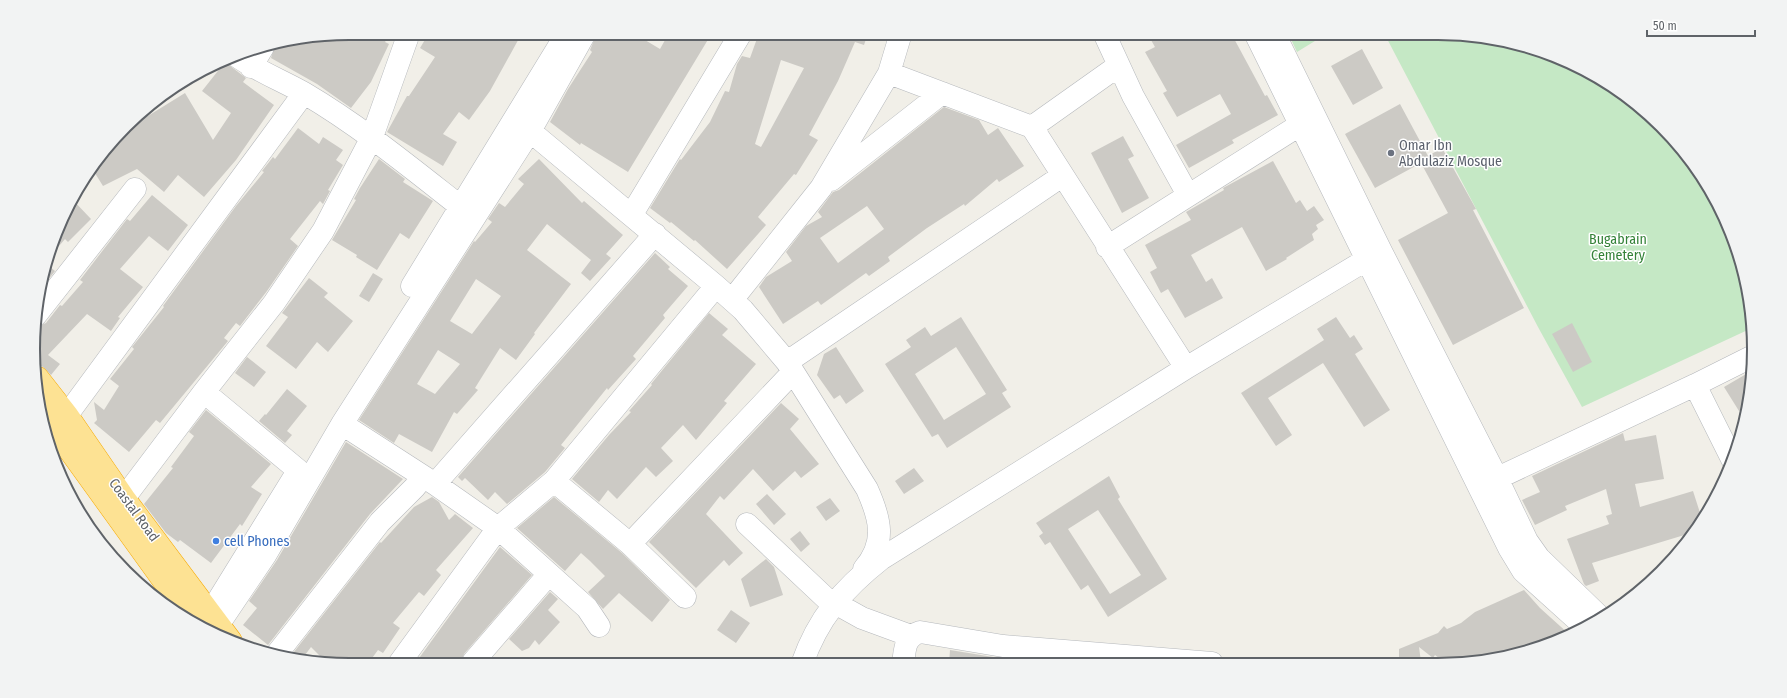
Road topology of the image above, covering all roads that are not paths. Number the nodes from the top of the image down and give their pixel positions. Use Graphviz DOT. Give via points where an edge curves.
graph roads {
  1 [pos="407,40"];
  2 [pos="564,40"];
  3 [pos="580,40"];
  4 [pos="737,40"];
  5 [pos="899,40"];
  6 [pos="1107,40"];
  7 [pos="1259,40"];
  8 [pos="1277,40"];
  9 [pos="243,61"];
  10 [pos="1118,66"];
  11 [pos="890,73"];
  12 [pos="304,93"];
  13 [pos="942,94"];
  14 [pos="1308,120"];
  15 [pos="522,125"];
  16 [pos="1032,127"];
  17 [pos="372,137"];
  18 [pos="1062,176"];
  19 [pos="821,188"];
  20 [pos="135,189"];
  21 [pos="1188,195"];
  22 [pos="461,207"];
  23 [pos="632,214"];
  24 [pos="655,234"];
  25 [pos="1107,247"];
  26 [pos="1374,255"];
  27 [pos="724,293"];
  28 [pos="44,305"];
  29 [pos="1746,359"];
  30 [pos="790,367"];
  31 [pos="1186,368"];
  32 [pos="1695,385"];
  33 [pos="44,392"];
  34 [pos="204,392"];
  35 [pos="49,420"];
  36 [pos="342,424"];
  37 [pos="59,433"];
  38 [pos="1729,453"];
  39 [pos="298,470"];
  40 [pos="429,480"];
  41 [pos="554,481"];
  42 [pos="1488,482"];
  43 [pos="124,498"];
  44 [pos="747,524"];
  45 [pos="498,528"];
  46 [pos="630,544"];
  47 [pos="905,545"];
  48 [pos="549,574"];
  49 [pos="859,576"];
  50 [pos="685,597"];
  51 [pos="838,606"];
  52 [pos="1597,614"];
  53 [pos="1581,623"];
  54 [pos="209,625"];
  55 [pos="209,625"];
  56 [pos="212,626"];
  57 [pos="212,626"];
  58 [pos="599,626"];
  59 [pos="911,636"];
  60 [pos="280,650"];
  61 [pos="1002,655"];
  62 [pos="403,658"];
  63 [pos="476,658"];
  64 [pos="804,658"];
  65 [pos="813,658"];
  66 [pos="904,658"];
  67 [pos="1086,658"];
  1 -- 17 [label="street"];
  2 -- 15 [label="street"];
  3 -- 15 [label="street"];
  4 -- 23 [label="street"];
  5 -- 11 [label="street"];
  6 -- 10 [label="street"];
  7 -- 14 [label="street"];
  8 -- 14 [label="street"];
  9 -- 12 [label="street"];
  10 -- 16 [label="street"];
  10 -- 21 [label="street"];
  11 -- 13 [label="street"];
  11 -- 19 [label="street"];
  12 -- 17 [label="street"];
  12 -- 37 [label="street"];
  13 -- 16 [label="street"];
  13 -- 19 [label="street"];
  14 -- 21 [label="street"];
  14 -- 26 [label="street"];
  15 -- 22 [label="street"];
  15 -- 23 [label="street"];
  15 -- 36 [label="street"];
  16 -- 18 [label="street"];
  17 -- 22 [label="street"];
  17 -- 34 [label="street" via="323,231 299,269"];
  18 -- 25 [label="street"];
  18 -- 30 [label="street"];
  19 -- 27 [label="street"];
  20 -- 28 [label="street"];
  21 -- 25 [label="street"];
  22 -- 39 [label="street"];
  23 -- 24 [label="street"];
  24 -- 27 [label="street"];
  24 -- 40 [label="street"];
  25 -- 31 [label="street"];
  26 -- 31 [label="street"];
  26 -- 42 [label="street"];
  27 -- 30 [label="street" via="743,310"];
  27 -- 41 [label="street"];
  29 -- 32 [label="street"];
  30 -- 46 [label="street"];
  30 -- 49 [label="street" via="867,489 876,509 880,527 878,545 870,562"];
  31 -- 47 [label="street"];
  32 -- 38 [label="street"];
  32 -- 42 [label="street"];
  33 -- 37 [label="highway, Coastal Road"];
  34 -- 39 [label="street"];
  34 -- 43 [label="street"];
  35 -- 37 [label="highway, Coastal Road"];
  36 -- 40 [label="street"];
  36 -- 56 [label="street" via="266,554"];
  37 -- 43 [label="highway, Coastal Road"];
  37 -- 54 [label="highway, Coastal Road"];
  39 -- 57 [label="street"];
  40 -- 45 [label="street"];
  40 -- 60 [label="street" via="415,487 380,522"];
  41 -- 45 [label="street"];
  41 -- 46 [label="street"];
  42 -- 52 [label="street" via="1539,558"];
  42 -- 53 [label="street" via="1508,548 1523,570"];
  43 -- 55 [label="highway, Coastal Road"];
  44 -- 51 [label="street"];
  45 -- 48 [label="street"];
  45 -- 62 [label="street"];
  46 -- 50 [label="street"];
  47 -- 49 [label="street"];
  47 -- 51 [label="street"];
  48 -- 58 [label="street" via="587,608"];
  48 -- 63 [label="street"];
  49 -- 51 [label="street"];
  51 -- 59 [label="street"];
  51 -- 64 [label="street" via="820,622"];
  51 -- 65 [label="street"];
  59 -- 61 [label="street" via="920,632"];
  59 -- 66 [label="street" via="905,644"];
  61 -- 67 [label="street"];
}
